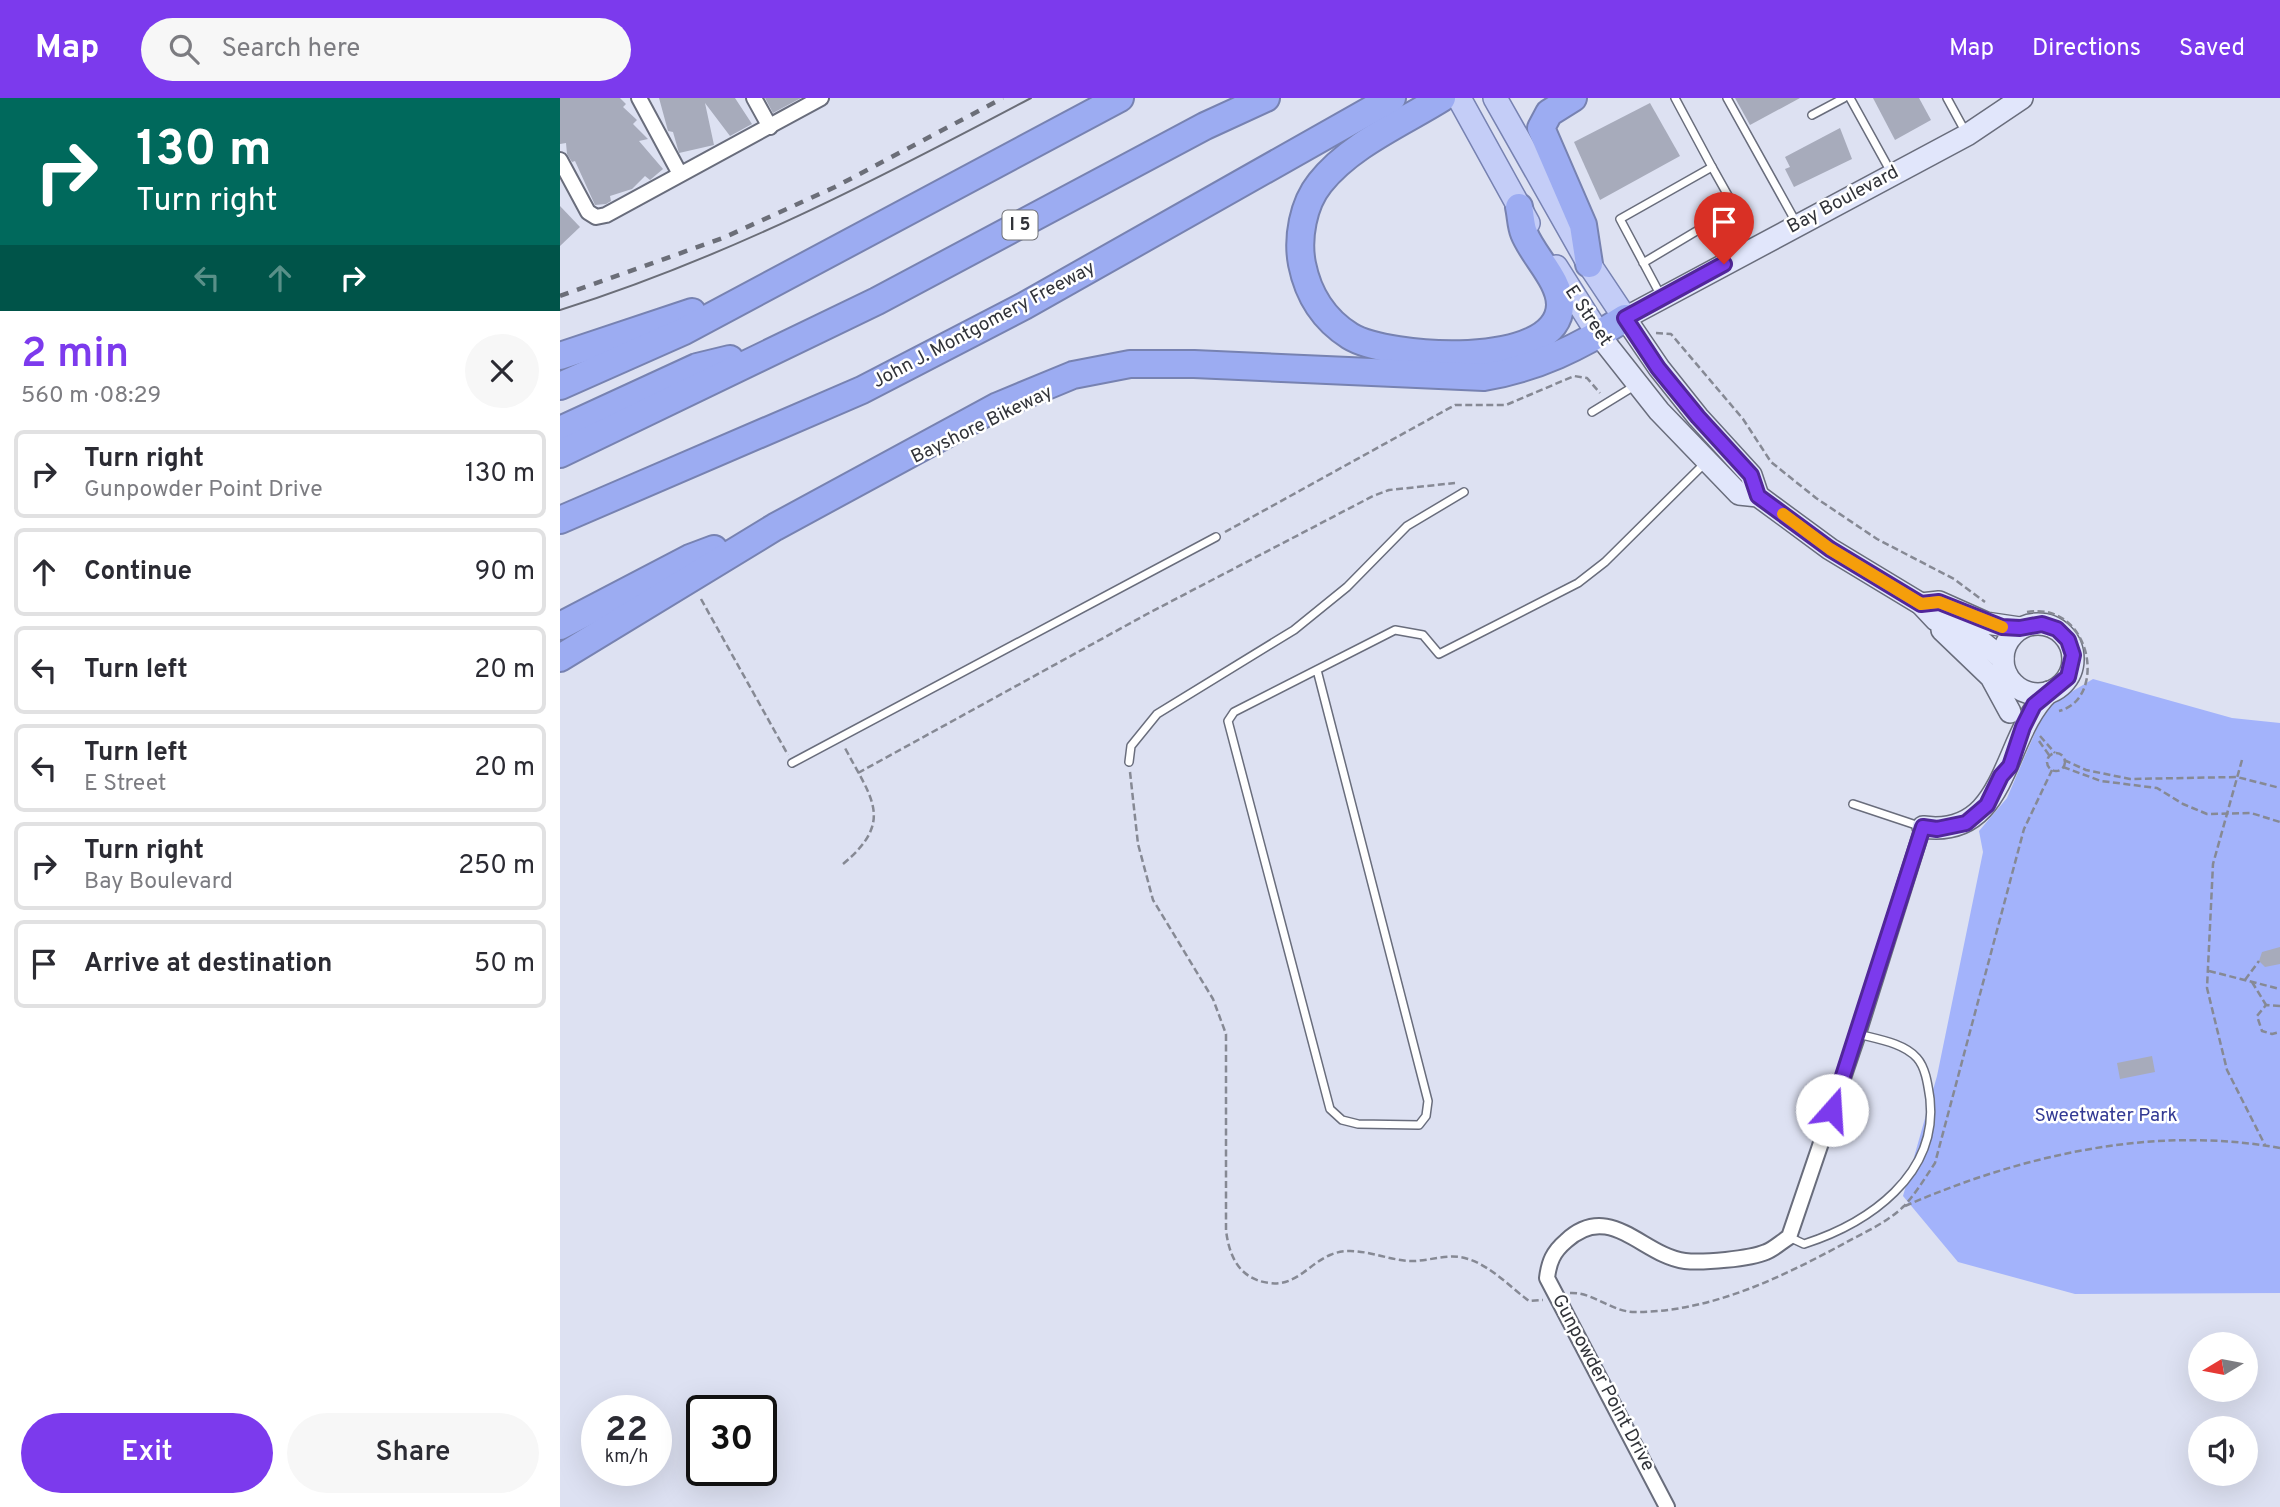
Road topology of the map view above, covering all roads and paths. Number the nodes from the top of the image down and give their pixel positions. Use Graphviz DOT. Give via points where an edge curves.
graph roads {
  1 [pos="639,98"];
  2 [pos="754,98"];
  3 [pos="821,98"];
  4 [pos="1120,98"];
  5 [pos="1266,98"];
  6 [pos="1392,98"];
  7 [pos="1442,98"];
  8 [pos="1459,98"];
  9 [pos="1573,98"];
  10 [pos="1675,98"];
  11 [pos="1727,98"];
  12 [pos="1844,98"];
  13 [pos="1850,98"];
  14 [pos="1947,98"];
  15 [pos="2022,98"];
  16 [pos="1499,106"];
  17 [pos="1812,115"];
  18 [pos="770,127"];
  19 [pos="1967,135"];
  20 [pos="560,160"];
  21 [pos="1712,167"];
  22 [pos="680,174"];
  23 [pos="1892,174"];
  24 [pos="1519,207"];
  25 [pos="1797,225"];
  26 [pos="1643,262"];
  27 [pos="1589,264"];
  28 [pos="758,292"];
  29 [pos="1661,297"];
  30 [pos="1625,318"];
  31 [pos="1656,333"];
  32 [pos="1599,335"];
  33 [pos="773,350"];
  34 [pos="560,356"];
  35 [pos="1637,385"];
  36 [pos="560,386"];
  37 [pos="1608,402"];
  38 [pos="1592,412"];
  39 [pos="560,430"];
  40 [pos="560,454"];
  41 [pos="1706,462"];
  42 [pos="1459,483"];
  43 [pos="1464,492"];
  44 [pos="1758,496"];
  45 [pos="560,520"];
  46 [pos="775,527"];
  47 [pos="1216,537"];
  48 [pos="1877,578"];
  49 [pos="701,599"];
  50 [pos="1921,604"];
  51 [pos="1993,608"];
  52 [pos="2023,620"];
  53 [pos="560,626"];
  54 [pos="560,658"];
  55 [pos="2006,668"];
  56 [pos="1317,670"];
  57 [pos="2050,702"];
  58 [pos="2010,712"];
  59 [pos="839,738"];
  60 [pos="2055,753"];
  61 [pos="2049,756"];
  62 [pos="2064,760"];
  63 [pos="2242,760"];
  64 [pos="1129,762"];
  65 [pos="792,763"];
  66 [pos="2063,767"];
  67 [pos="2052,770"];
  68 [pos="858,773"];
  69 [pos="2001,776"];
  70 [pos="2237,777"];
  71 [pos="2280,788"];
  72 [pos="1853,804"];
  73 [pos="2228,814"];
  74 [pos="2280,822"];
  75 [pos="1923,827"];
  76 [pos="843,864"];
  77 [pos="2259,961"];
  78 [pos="2209,971"];
  79 [pos="2245,980"];
  80 [pos="2252,982"];
  81 [pos="2280,989"];
  82 [pos="2266,1005"];
  83 [pos="2280,1006"];
  84 [pos="2280,1032"];
  85 [pos="1858,1034"];
  86 [pos="2265,1145"];
  87 [pos="2280,1148"];
  88 [pos="1902,1207"];
  89 [pos="1788,1237"];
  90 [pos="1557,1295"];
  91 [pos="1667,1507"];
  1 -- 22 [label="street"];
  2 -- 18 [label="street"];
  3 -- 18 [label="street"];
  4 -- 28 [label="highway"];
  5 -- 33 [label="highway, I 5" via="877,301"];
  6 -- 45 [label="highway, John J. Montgomery Freeway" via="1024,306 862,390"];
  7 -- 24 [label="highway" via="1357,150 1319,183 1303,219 1300,250 1306,285 1324,315 1351,337 1390,350 1485,354 1539,338 1560,305 1524,233"];
  8 -- 24 [label="main road, E Street"];
  9 -- 27 [label="highway" via="1549,113 1541,128 1583,225"];
  10 -- 21 [label="lane"];
  11 -- 25 [label="lane"];
  12 -- 17 [label="lane"];
  13 -- 23 [label="lane"];
  14 -- 19 [label="lane"];
  15 -- 19 [label="main road, Bay Boulevard" via="2001,104"];
  16 -- 27 [label="main road, E Street"];
  18 -- 22 [label="street"];
  19 -- 23 [label="main road, Bay Boulevard"];
  20 -- 22 [label="street" via="588,212 596,217"];
  21 -- 26 [label="lane" via="1735,208"];
  21 -- 26 [label="lane" via="1620,219"];
  23 -- 25 [label="main road, Bay Boulevard"];
  24 -- 32 [label="main road, E Street"];
  25 -- 29 [label="main road, Bay Boulevard"];
  26 -- 29 [label="lane"];
  27 -- 30 [label="main road, E Street"];
  28 -- 34 [label="highway"];
  28 -- 36 [label="highway"];
  29 -- 30 [label="main road, Bay Boulevard"];
  30 -- 32 [label="highway"];
  30 -- 44 [label="main road, E Street" via="1658,368 1751,475"];
  31 -- 51 [label="path" via="1671,334 1780,469 1877,539 1954,579"];
  32 -- 35 [label="main road, E Street"];
  32 -- 46 [label="highway" via="1522,371 1484,377 1194,364 1130,364 1091,370 998,406"];
  33 -- 39 [label="highway" via="697,366"];
  33 -- 40 [label="highway, I 5"];
  35 -- 37 [label="lane"];
  35 -- 41 [label="main road, E Street"];
  37 -- 38 [label="lane"];
  37 -- 47 [label="path" via="1587,378 1574,376 1506,405 1455,405"];
  41 -- 44 [label="main road, E Street" via="1739,494"];
  41 -- 56 [label="lane" via="1578,583 1439,654 1423,635 1395,630"];
  42 -- 68 [label="path" via="1373,496"];
  43 -- 64 [label="lane" via="1407,526 1347,587 1294,630 1157,714 1131,746"];
  44 -- 48 [label="main road, E Street"];
  46 -- 53 [label="highway" via="690,558"];
  46 -- 54 [label="highway"];
  47 -- 59 [label="lane"];
  48 -- 50 [label="main road, E Street"];
  48 -- 58 [label="main road" via="1889,600 1941,629 1970,654 1991,677"];
  49 -- 65 [label="path"];
  50 -- 52 [label="main road, E Street" via="1939,602 1986,623"];
  50 -- 55 [label="main road, E Street" via="1936,620 1978,639"];
  52 -- 55 [label="main road" via="2008,641"];
  52 -- 57 [label="main road" via="2053,627 2071,647 2068,677"];
  52 -- 57 [label="path" via="2049,613 2063,618 2083,640 2088,669 2077,698 2065,709"];
  55 -- 57 [label="main road" via="2026,692"];
  55 -- 58 [label="main road"];
  56 -- 56 [label="lane" via="1234,712 1228,721 1229,733 1329,1109 1342,1121 1358,1124 1419,1125 1428,1101"];
  57 -- 69 [label="main road" via="2034,705 2010,766"];
  58 -- 69 [label="main road"];
  59 -- 65 [label="lane"];
  59 -- 68 [label="path"];
  60 -- 61 [label="path"];
  60 -- 61 [label="path" via="2036,732 2035,739"];
  60 -- 62 [label="path"];
  61 -- 67 [label="path" via="2047,764"];
  62 -- 66 [label="path"];
  62 -- 70 [label="path" via="2086,770 2130,779"];
  63 -- 70 [label="path"];
  64 -- 90 [label="path" via="1143,874 1165,923 1213,999 1226,1034 1226,1230 1233,1259 1242,1272 1270,1284 1295,1279 1330,1255 1343,1252 1414,1261 1452,1256 1477,1262 1529,1301 1537,1303"];
  66 -- 67 [label="path"];
  66 -- 73 [label="path" via="2101,781 2157,788 2207,814"];
  67 -- 88 [label="path" via="2024,829 1935,1163"];
  68 -- 76 [label="path" via="874,809 875,825"];
  69 -- 75 [label="main road" via="1987,805 1966,823"];
  70 -- 71 [label="path"];
  70 -- 73 [label="path"];
  72 -- 75 [label="lane"];
  73 -- 74 [label="path" via="2265,815"];
  73 -- 78 [label="path" via="2213,864"];
  75 -- 85 [label="street"];
  77 -- 79 [label="path"];
  78 -- 79 [label="path"];
  78 -- 86 [label="path" via="2209,999 2227,1070"];
  79 -- 80 [label="path"];
  80 -- 81 [label="path"];
  80 -- 82 [label="path"];
  82 -- 83 [label="path"];
  82 -- 84 [label="path" via="2257,1016 2259,1027 2267,1033"];
  85 -- 89 [label="street"];
  85 -- 89 [label="lane" via="1906,1049 1919,1059 1931,1112 1921,1156 1910,1177 1876,1209 1804,1244"];
  86 -- 87 [label="path"];
  86 -- 88 [label="path" via="2199,1138 2126,1142 1949,1187"];
  88 -- 90 [label="path" via="1793,1271 1707,1302 1632,1312 1587,1294"];
  89 -- 90 [label="street, Gunpowder Point Drive" via="1765,1253 1683,1261 1625,1232 1591,1227 1575,1232 1549,1262 1547,1278"];
  90 -- 91 [label="street, Gunpowder Point Drive"];
}
